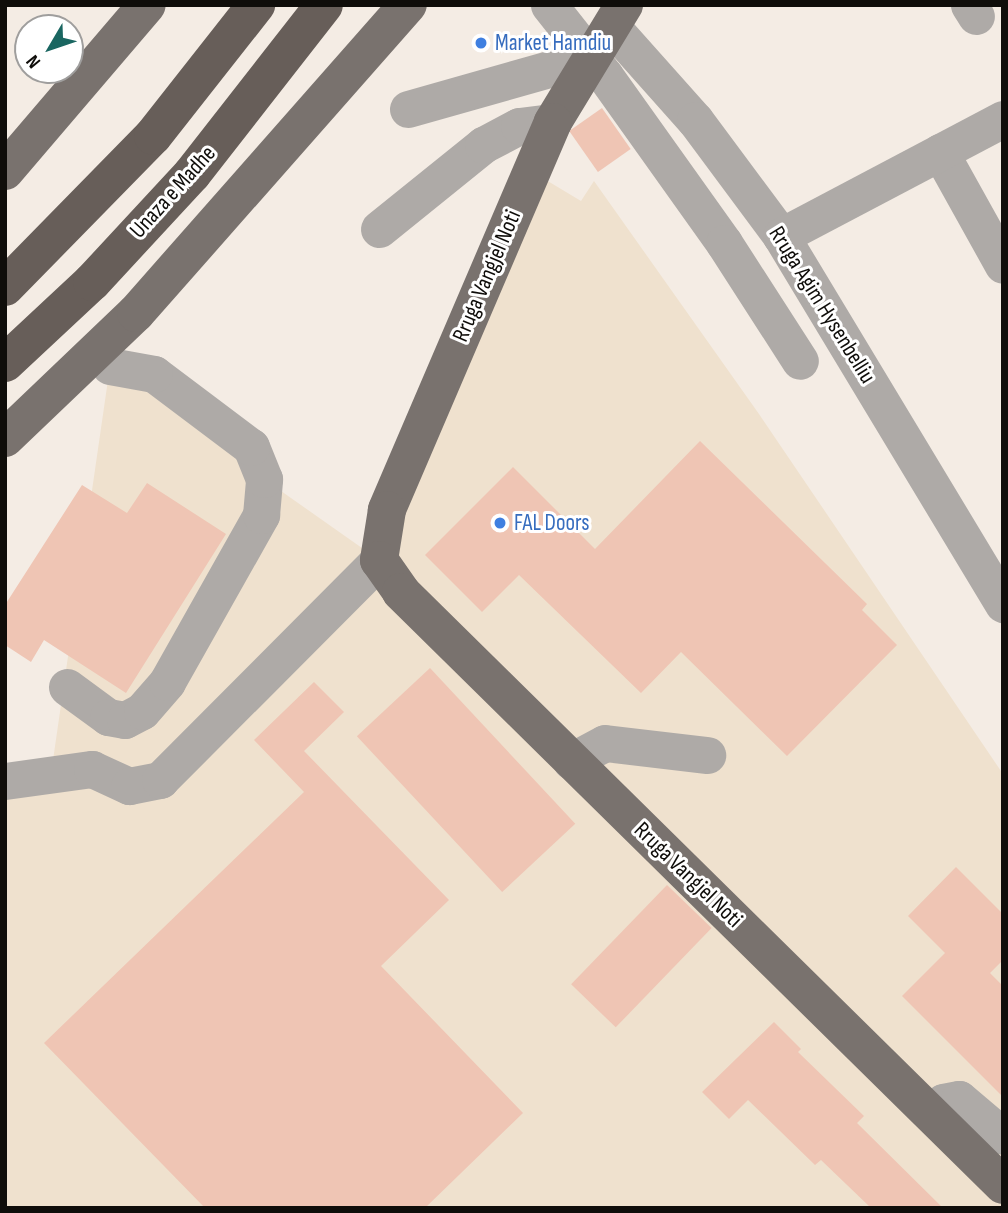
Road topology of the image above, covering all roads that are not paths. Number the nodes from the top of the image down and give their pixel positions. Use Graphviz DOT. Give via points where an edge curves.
graph roads {
  1 [pos="147,5"];
  2 [pos="256,5"];
  3 [pos="324,5"];
  4 [pos="408,5"];
  5 [pos="549,5"];
  6 [pos="609,30"];
  7 [pos="408,109"];
  8 [pos="1003,119"];
  9 [pos="552,122"];
  10 [pos="940,152"];
  11 [pos="5,171"];
  12 [pos="380,229"];
  13 [pos="781,236"];
  14 [pos="1003,265"];
  15 [pos="5,287"];
  16 [pos="800,361"];
  17 [pos="5,363"];
  18 [pos="110,366"];
  19 [pos="5,438"];
  20 [pos="379,560"];
  21 [pos="1003,604"];
  22 [pos="67,687"];
  23 [pos="706,755"];
  24 [pos="572,761"];
  25 [pos="5,780"];
  26 [pos="933,1116"];
  27 [pos="1003,1136"];
  28 [pos="1003,1185"];
  1 -- 11 [label="main road"];
  2 -- 15 [label="highway" via="153,135"];
  3 -- 17 [label="highway, Unaza e Madhe" via="192,174 92,282"];
  4 -- 19 [label="main road" via="136,313"];
  5 -- 6 [label="street"];
  6 -- 7 [label="street"];
  6 -- 9 [label="main road, Rruga Vangjel Noti"];
  6 -- 13 [label="street, Rruga Agim Hysenbelliu" via="695,120"];
  6 -- 16 [label="street" via="724,243"];
  8 -- 10 [label="street"];
  9 -- 12 [label="street" via="519,126 483,145"];
  9 -- 20 [label="main road, Rruga Vangjel Noti" via="387,510"];
  10 -- 13 [label="street"];
  10 -- 14 [label="street"];
  13 -- 21 [label="street, Rruga Agim Hysenbelliu"];
  18 -- 22 [label="street" via="154,374 251,447 264,479 261,515 167,682 142,711 125,720 108,717"];
  20 -- 24 [label="main road, Rruga Vangjel Noti" via="401,592"];
  20 -- 25 [label="street" via="160,780 129,786 92,769"];
  23 -- 24 [label="street" via="606,743"];
  24 -- 26 [label="main road, Rruga Vangjel Noti"];
  26 -- 27 [label="street" via="943,1102 959,1099"];
  26 -- 28 [label="main road, Rruga Vangjel Noti"];
}
